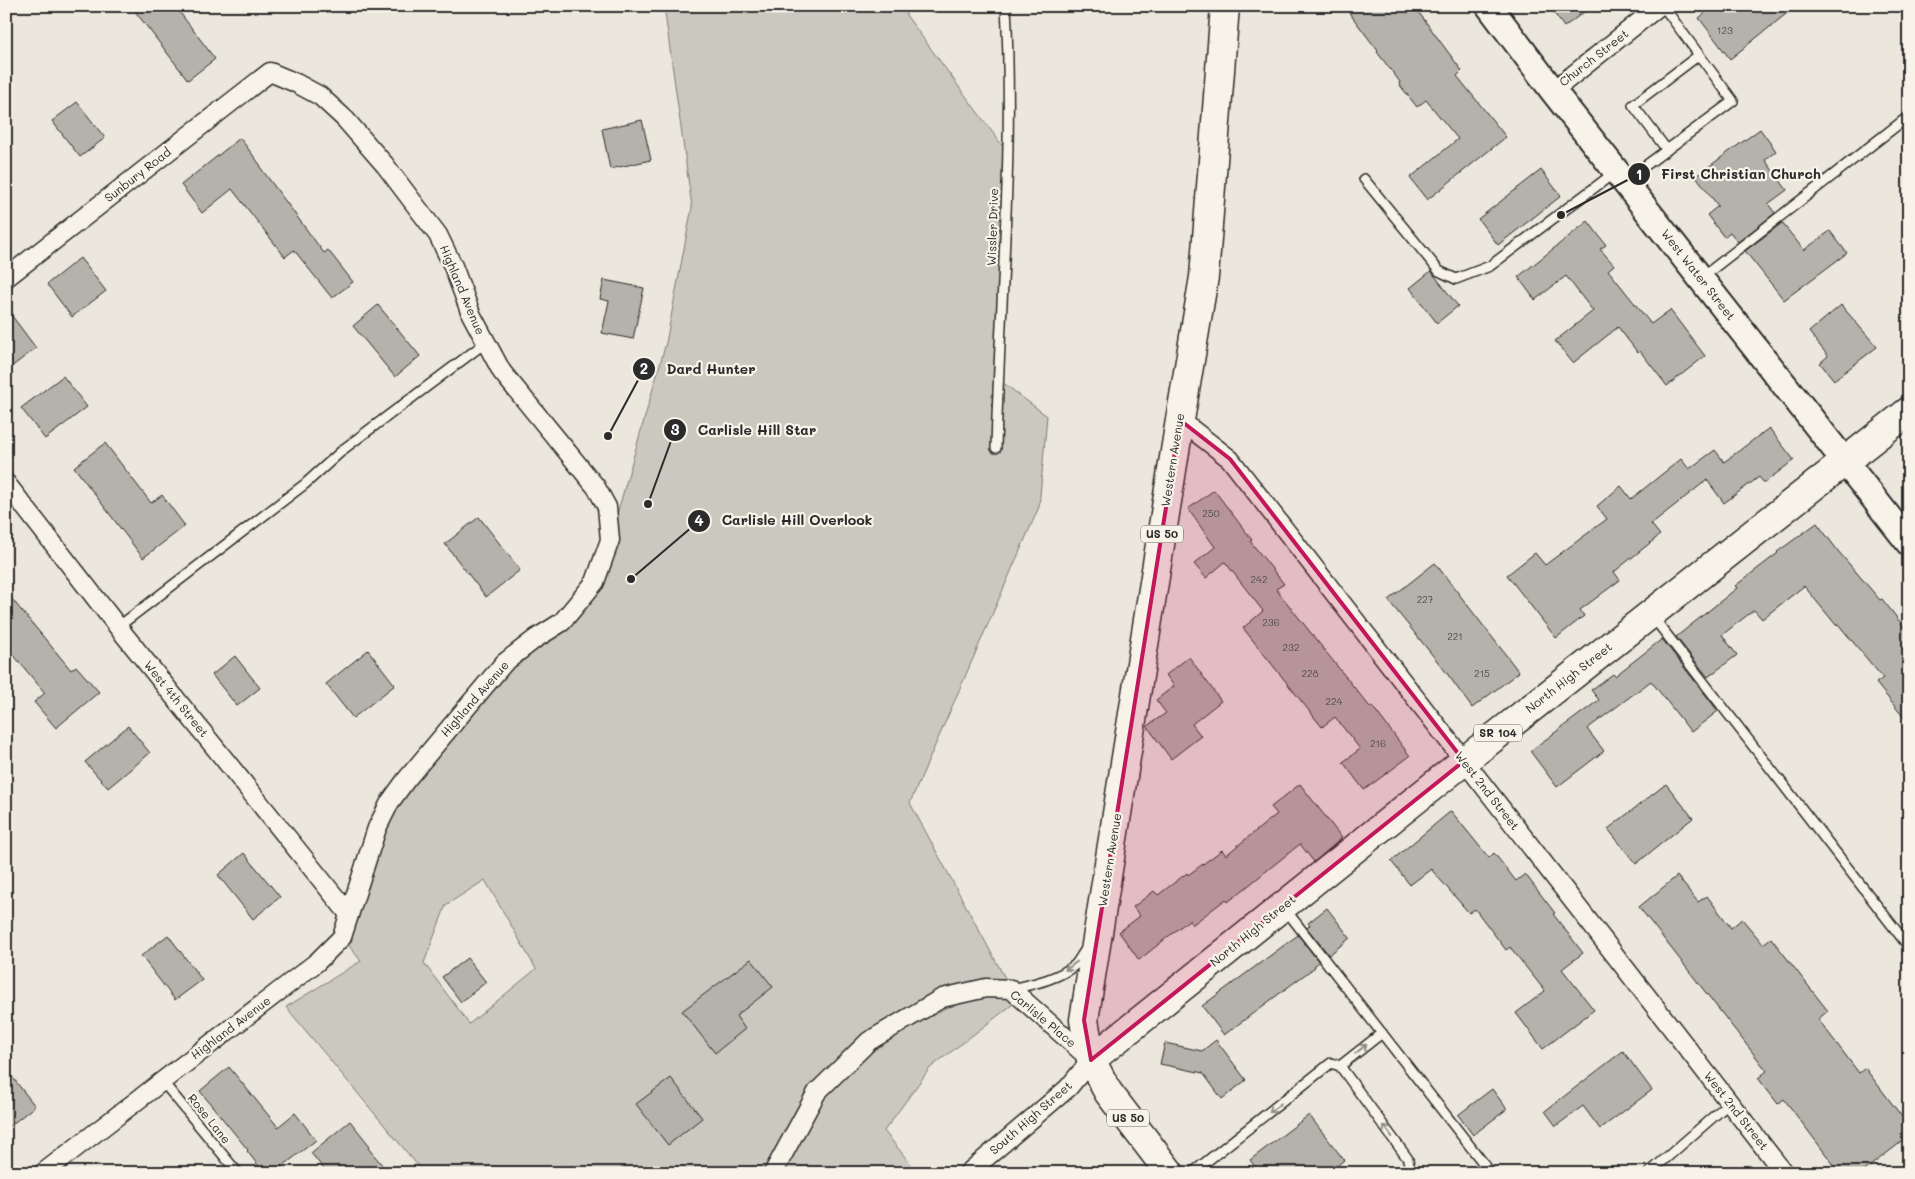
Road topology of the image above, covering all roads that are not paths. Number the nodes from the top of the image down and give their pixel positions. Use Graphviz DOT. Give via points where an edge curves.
graph roads {
  1 [pos="1006,6"];
  2 [pos="1224,6"];
  3 [pos="1489,6"];
  4 [pos="1659,6"];
  5 [pos="1663,6"];
  6 [pos="1699,55"];
  7 [pos="270,72"];
  8 [pos="1553,90"];
  9 [pos="1909,116"];
  10 [pos="1667,150"];
  11 [pos="1620,176"];
  12 [pos="1364,179"];
  13 [pos="6,278"];
  14 [pos="1701,278"];
  15 [pos="485,343"];
  16 [pos="1909,411"];
  17 [pos="1180,420"];
  18 [pos="996,448"];
  19 [pos="1844,462"];
  20 [pos="6,483"];
  21 [pos="1909,543"];
  22 [pos="1650,613"];
  23 [pos="118,627"];
  24 [pos="1464,761"];
  25 [pos="1283,907"];
  26 [pos="348,913"];
  27 [pos="1100,928"];
  28 [pos="1909,946"];
  29 [pos="1012,989"];
  30 [pos="1382,1033"];
  31 [pos="1091,1060"];
  32 [pos="1340,1066"];
  33 [pos="162,1081"];
  34 [pos="1730,1103"];
  35 [pos="43,1173"];
  36 [pos="238,1173"];
  37 [pos="773,1173"];
  38 [pos="968,1173"];
  39 [pos="1170,1173"];
  40 [pos="1192,1173"];
  41 [pos="1410,1173"];
  42 [pos="1491,1173"];
  43 [pos="1649,1173"];
  44 [pos="1784,1173"];
  1 -- 18 [label="lane, Wissler Drive" via="1006,232"];
  2 -- 17 [label="main road, Western Avenue / US 50" via="1204,277"];
  3 -- 8 [label="street, West Water Street"];
  4 -- 8 [label="street, Church Street"];
  5 -- 6 [label="lane"];
  6 -- 10 [label="lane" via="1633,105"];
  6 -- 10 [label="lane" via="1733,101"];
  7 -- 13 [label="street, Sunbury Road"];
  7 -- 15 [label="street, Highland Avenue" via="320,96 385,165 438,235"];
  8 -- 11 [label="street, West Water Street"];
  9 -- 14 [label="lane"];
  10 -- 11 [label="lane"];
  11 -- 12 [label="lane" via="1490,266 1456,279 1439,271"];
  11 -- 14 [label="street, West Water Street"];
  14 -- 19 [label="street, West Water Street"];
  15 -- 23 [label="lane" via="345,448 305,484"];
  15 -- 26 [label="street, Highland Avenue" via="502,372 596,487 607,507 610,540 595,582 579,603 562,622 504,663 390,802 377,828"];
  16 -- 19 [label="main road, North High Street / SR 104"];
  17 -- 24 [label="street, West 2nd Street" via="1230,459"];
  17 -- 27 [label="main road, Western Avenue / US 50"];
  19 -- 21 [label="street, West Water Street"];
  19 -- 22 [label="main road, North High Street / SR 104"];
  20 -- 23 [label="street, West 4th Street"];
  22 -- 24 [label="main road, North High Street / SR 104"];
  22 -- 28 [label="lane"];
  23 -- 26 [label="street, West 4th Street"];
  24 -- 25 [label="main road, North High Street / SR 104"];
  24 -- 34 [label="street, West 2nd Street"];
  25 -- 30 [label="lane"];
  25 -- 31 [label="main road, North High Street / SR 104"];
  26 -- 33 [label="street, Highland Avenue" via="342,937 317,962"];
  27 -- 29 [label="lane, one-way" via="1075,965 1054,977"];
  27 -- 31 [label="main road, Western Avenue / US 50" via="1084,1020"];
  29 -- 31 [label="street, Carlisle Place"];
  29 -- 37 [label="street, Carlisle Place" via="986,988 942,998 869,1041 817,1092"];
  32 -- 30 [label="lane, one-way"];
  30 -- 42 [label="lane"];
  31 -- 38 [label="street, South High Street" via="1068,1088"];
  31 -- 39 [label="main road, US 50" via="1108,1092"];
  32 -- 40 [label="lane, one-way" via="1331,1063"];
  41 -- 32 [label="lane, one-way" via="1408,1159"];
  33 -- 35 [label="street, Highland Avenue"];
  33 -- 36 [label="lane, Rose Lane"];
  34 -- 43 [label="lane"];
  34 -- 44 [label="street, West 2nd Street"];
}
